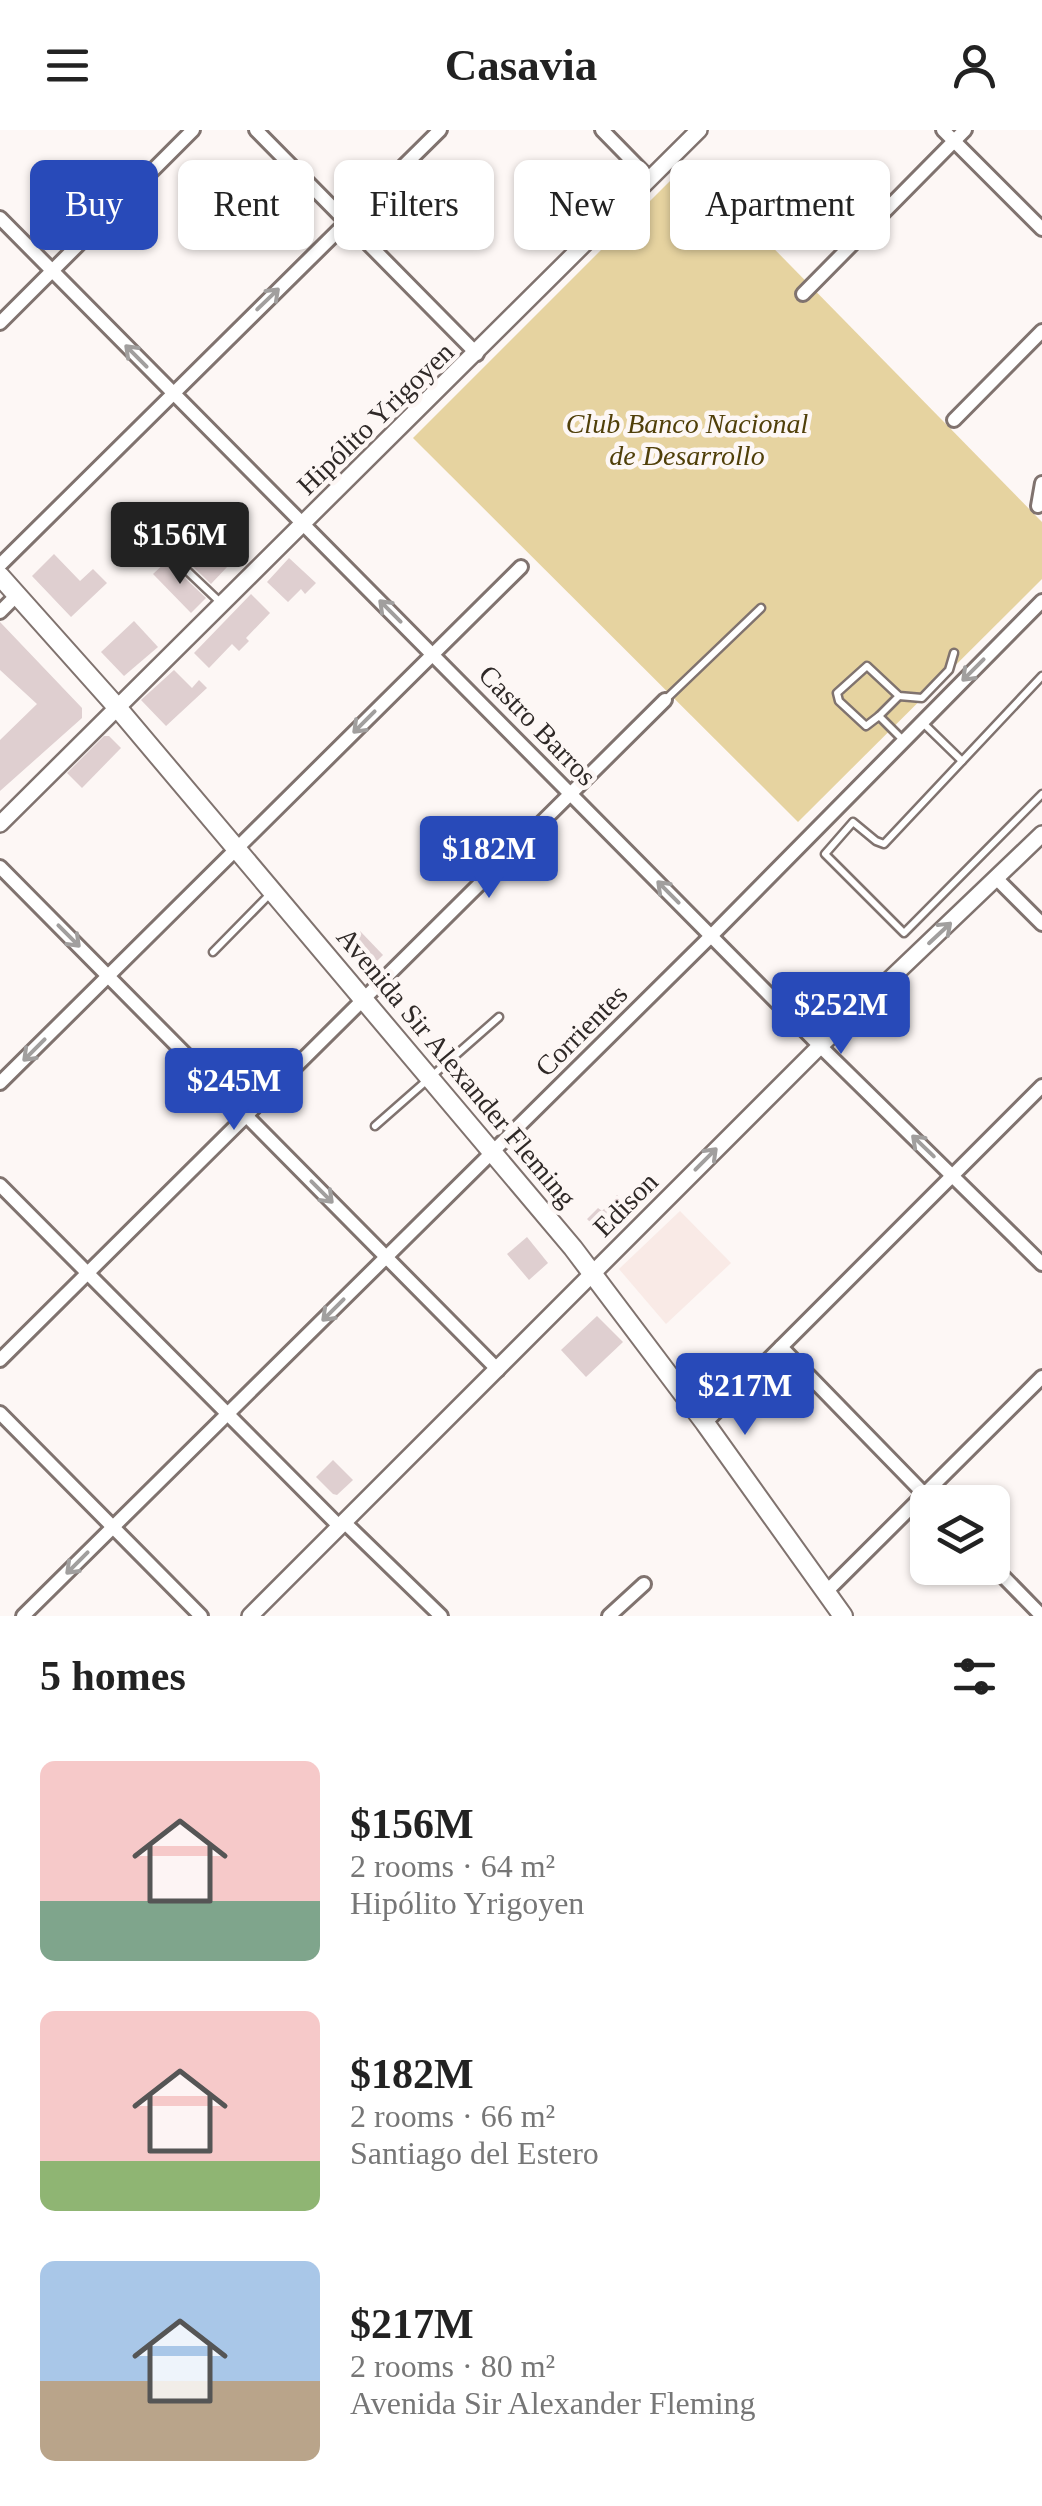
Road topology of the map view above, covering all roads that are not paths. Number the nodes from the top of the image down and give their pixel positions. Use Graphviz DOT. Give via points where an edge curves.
graph roads {
  1 [pos="193,130"];
  2 [pos="256,130"];
  3 [pos="440,130"];
  4 [pos="602,130"];
  5 [pos="698,130"];
  6 [pos="942,130"];
  7 [pos="965,130"];
  8 [pos="954,142"];
  9 [pos="410,160"];
  10 [pos="632,160"];
  11 [pos="650,178"];
  12 [pos="334,211"];
  13 [pos="0,218"];
  14 [pos="1042,229"];
  15 [pos="334,237"];
  16 [pos="373,250"];
  17 [pos="579,250"];
  18 [pos="51,270"];
  19 [pos="803,294"];
  20 [pos="0,323"];
  21 [pos="1042,331"];
  22 [pos="477,354"];
  23 [pos="173,392"];
  24 [pos="954,420"];
  25 [pos="1042,483"];
  26 [pos="1038,506"];
  27 [pos="303,524"];
  28 [pos="160,545"];
  29 [pos="0,565"];
  30 [pos="521,567"];
  31 [pos="0,576"];
  32 [pos="17,595"];
  33 [pos="1042,601"];
  34 [pos="222,604"];
  35 [pos="762,608"];
  36 [pos="0,612"];
  37 [pos="954,653"];
  38 [pos="433,654"];
  39 [pos="1042,676"];
  40 [pos="899,696"];
  41 [pos="665,700"];
  42 [pos="116,706"];
  43 [pos="879,716"];
  44 [pos="922,722"];
  45 [pos="904,741"];
  46 [pos="962,761"];
  47 [pos="568,792"];
  48 [pos="1042,794"];
  49 [pos="0,824"];
  50 [pos="1042,834"];
  51 [pos="236,850"];
  52 [pos="0,867"];
  53 [pos="997,879"];
  54 [pos="272,892"];
  55 [pos="1042,924"];
  56 [pos="711,936"];
  57 [pos="213,952"];
  58 [pos="108,976"];
  59 [pos="362,998"];
  60 [pos="499,1017"];
  61 [pos="820,1046"];
  62 [pos="431,1078"];
  63 [pos="0,1083"];
  64 [pos="1042,1086"];
  65 [pos="246,1115"];
  66 [pos="375,1126"];
  67 [pos="494,1151"];
  68 [pos="953,1175"];
  69 [pos="0,1185"];
  70 [pos="386,1257"];
  71 [pos="1042,1264"];
  72 [pos="592,1272"];
  73 [pos="87,1273"];
  74 [pos="780,1347"];
  75 [pos="0,1360"];
  76 [pos="498,1370"];
  77 [pos="1042,1378"];
  78 [pos="0,1414"];
  79 [pos="228,1414"];
  80 [pos="705,1422"];
  81 [pos="914,1485"];
  82 [pos="941,1485"];
  83 [pos="910,1515"];
  84 [pos="342,1524"];
  85 [pos="113,1527"];
  86 [pos="1010,1583"];
  87 [pos="644,1584"];
  88 [pos="826,1592"];
  89 [pos="23,1616"];
  90 [pos="201,1616"];
  91 [pos="250,1616"];
  92 [pos="441,1616"];
  93 [pos="608,1616"];
  94 [pos="843,1616"];
  95 [pos="1042,1616"];
  1 -- 18 [label="street"];
  2 -- 12 [label="street"];
  3 -- 9 [label="street"];
  4 -- 10 [label="street"];
  5 -- 11 [label="street, Hipólito Yrigoyen"];
  6 -- 8 [label="street"];
  7 -- 8 [label="street"];
  8 -- 14 [label="street"];
  8 -- 19 [label="street"];
  13 -- 18 [label="street, Castro Barros"];
  23 -- 15 [label="street, one-way"];
  16 -- 22 [label="street"];
  17 -- 22 [label="street, Hipólito Yrigoyen"];
  18 -- 20 [label="street"];
  23 -- 18 [label="street, Castro Barros, one-way"];
  21 -- 24 [label="street"];
  22 -- 27 [label="street, Hipólito Yrigoyen"];
  23 -- 27 [label="street, Castro Barros"];
  23 -- 29 [label="street"];
  25 -- 26 [label="street"];
  27 -- 34 [label="street, Hipólito Yrigoyen"];
  38 -- 27 [label="street, Castro Barros, one-way"];
  28 -- 34 [label="lane"];
  30 -- 38 [label="street"];
  31 -- 32 [label="main road, Avenida Sir Alexander Fleming"];
  32 -- 36 [label="street"];
  32 -- 42 [label="main road, Avenida Sir Alexander Fleming"];
  33 -- 44 [label="street, Corrientes, one-way"];
  34 -- 42 [label="street, Hipólito Yrigoyen"];
  35 -- 41 [label="lane"];
  37 -- 40 [label="lane" via="949,670 922,698"];
  38 -- 47 [label="street, Castro Barros"];
  38 -- 51 [label="street, one-way"];
  39 -- 46 [label="lane"];
  40 -- 43 [label="lane"];
  40 -- 43 [label="lane" via="867,666 837,693 866,726"];
  41 -- 47 [label="street"];
  42 -- 49 [label="street, Hipólito Yrigoyen"];
  42 -- 51 [label="main road, Avenida Sir Alexander Fleming"];
  43 -- 45 [label="lane"];
  44 -- 45 [label="street, Corrientes"];
  44 -- 46 [label="lane"];
  45 -- 56 [label="street, Corrientes"];
  46 -- 48 [label="lane" via="884,844 856,822 826,852 902,932"];
  56 -- 47 [label="street, Castro Barros, one-way"];
  47 -- 59 [label="street"];
  50 -- 53 [label="street, Edison"];
  51 -- 54 [label="main road, Avenida Sir Alexander Fleming"];
  51 -- 58 [label="street"];
  52 -- 58 [label="street, one-way"];
  53 -- 55 [label="street"];
  61 -- 53 [label="street, Edison, one-way"];
  54 -- 57 [label="lane"];
  54 -- 59 [label="main road, Avenida Sir Alexander Fleming"];
  56 -- 61 [label="street, Castro Barros"];
  56 -- 67 [label="street, Corrientes"];
  58 -- 63 [label="street, one-way"];
  58 -- 65 [label="street"];
  59 -- 62 [label="main road, Avenida Sir Alexander Fleming"];
  59 -- 65 [label="street"];
  60 -- 62 [label="lane"];
  68 -- 61 [label="street, Castro Barros, one-way"];
  72 -- 61 [label="street, Edison, one-way"];
  62 -- 66 [label="lane"];
  62 -- 67 [label="main road, Avenida Sir Alexander Fleming"];
  64 -- 68 [label="street"];
  65 -- 70 [label="street, one-way"];
  65 -- 73 [label="street"];
  67 -- 70 [label="street, Corrientes"];
  67 -- 72 [label="main road, Avenida Sir Alexander Fleming"];
  68 -- 71 [label="street, Castro Barros"];
  68 -- 74 [label="street"];
  69 -- 73 [label="street"];
  70 -- 76 [label="street"];
  70 -- 79 [label="street, Corrientes, one-way"];
  72 -- 76 [label="street, Edison"];
  72 -- 80 [label="main road, Avenida Sir Alexander Fleming"];
  73 -- 75 [label="street"];
  73 -- 79 [label="street"];
  74 -- 80 [label="street"];
  74 -- 81 [label="street"];
  76 -- 84 [label="street, Edison"];
  77 -- 82 [label="street"];
  78 -- 85 [label="street"];
  79 -- 84 [label="street"];
  79 -- 85 [label="street, Corrientes"];
  80 -- 88 [label="main road, Avenida Sir Alexander Fleming"];
  83 -- 88 [label="street"];
  84 -- 91 [label="street, Edison"];
  84 -- 92 [label="street"];
  85 -- 89 [label="street, Corrientes, one-way"];
  85 -- 90 [label="street"];
  86 -- 95 [label="street"];
  87 -- 93 [label="street"];
  88 -- 94 [label="main road, Avenida Sir Alexander Fleming"];
}
